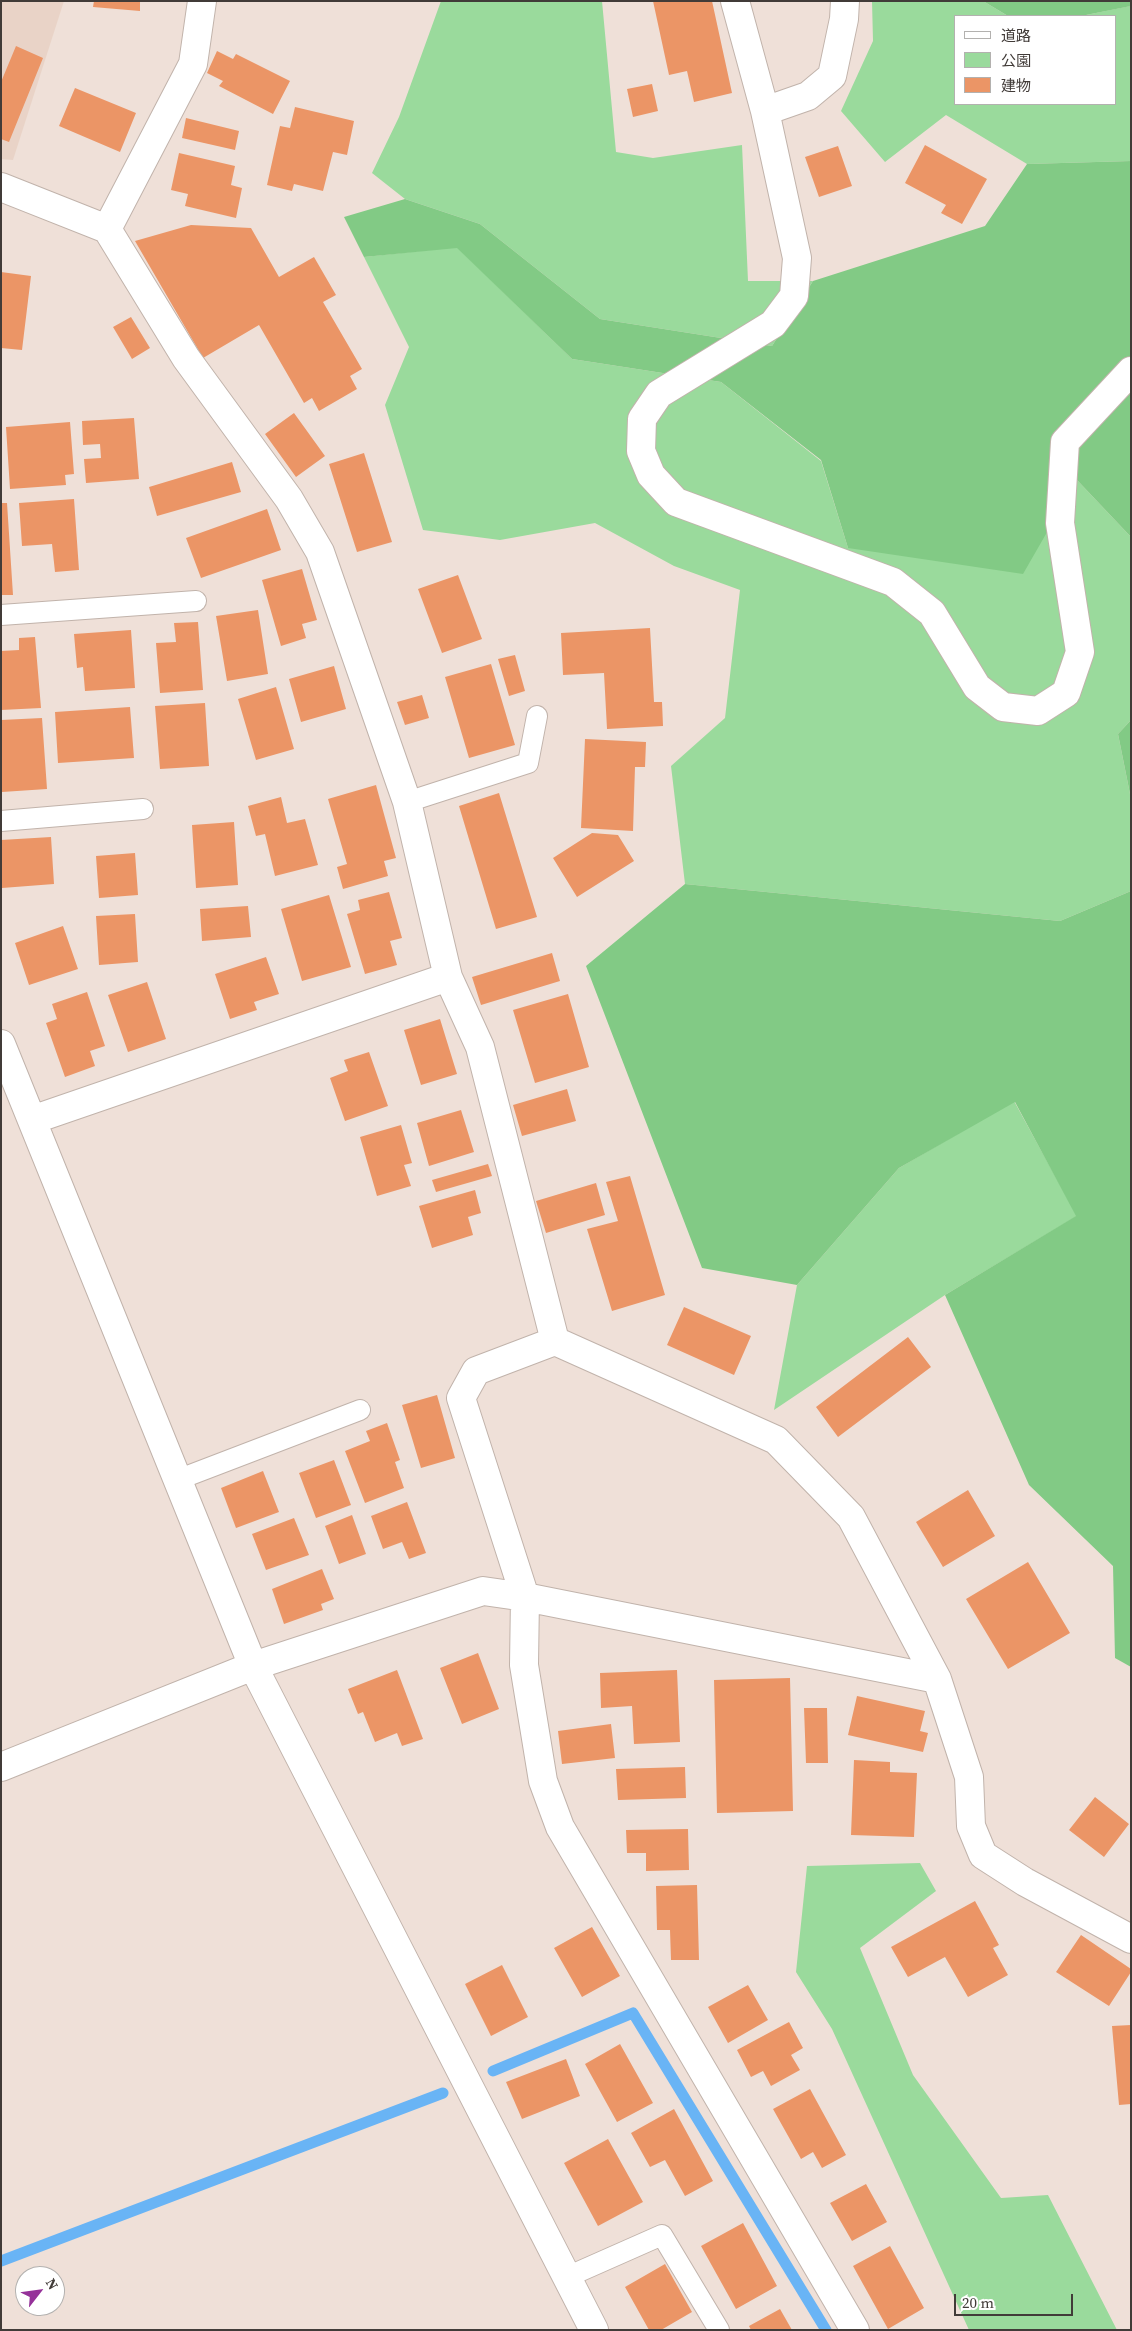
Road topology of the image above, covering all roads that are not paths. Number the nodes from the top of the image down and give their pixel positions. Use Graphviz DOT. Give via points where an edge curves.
graph roads {
  1 [pos="202,1"];
  2 [pos="735,1"];
  3 [pos="845,1"];
  4 [pos="765,111"];
  5 [pos="1,187"];
  6 [pos="108,229"];
  7 [pos="1131,371"];
  8 [pos="196,601"];
  9 [pos="1,615"];
  10 [pos="537,716"];
  11 [pos="407,802"];
  12 [pos="143,809"];
  13 [pos="1,821"];
  14 [pos="448,978"];
  15 [pos="1,1044"];
  16 [pos="32,1120"];
  17 [pos="555,1341"];
  18 [pos="360,1410"];
  19 [pos="177,1480"];
  20 [pos="525,1597"];
  21 [pos="253,1666"];
  22 [pos="937,1679"];
  23 [pos="1,1767"];
  24 [pos="1131,1939"];
  25 [pos="567,2277"];
  26 [pos="594,2330"];
  27 [pos="719,2330"];
  28 [pos="855,2330"];
  1 -- 6 [label="street" via="192,64"];
  2 -- 4 [label="street"];
  3 -- 4 [label="street" via="832,76 808,96"];
  4 -- 7 [label="street" via="796,258 794,296 773,324 659,394 642,419 641,452 651,475 676,502 893,582 932,613 977,687 1003,707 1038,711 1066,693 1080,652 1060,524 1065,442"];
  5 -- 6 [label="street"];
  6 -- 11 [label="street" via="186,358 289,498 320,552"];
  8 -- 9 [label="lane"];
  10 -- 11 [label="lane" via="528,763"];
  11 -- 14 [label="street"];
  12 -- 13 [label="lane"];
  14 -- 16 [label="street"];
  14 -- 17 [label="street" via="480,1048"];
  15 -- 16 [label="street"];
  16 -- 19 [label="street"];
  17 -- 20 [label="street" via="476,1371 461,1398"];
  17 -- 22 [label="street" via="776,1440 851,1518"];
  18 -- 19 [label="lane"];
  19 -- 21 [label="street"];
  20 -- 21 [label="street" via="483,1591"];
  20 -- 22 [label="street"];
  20 -- 28 [label="street" via="524,1665 543,1781 560,1827"];
  21 -- 23 [label="street"];
  21 -- 25 [label="street"];
  22 -- 24 [label="street" via="969,1777 971,1826 982,1855"];
  25 -- 26 [label="street"];
  25 -- 27 [label="lane" via="662,2235"];
}
